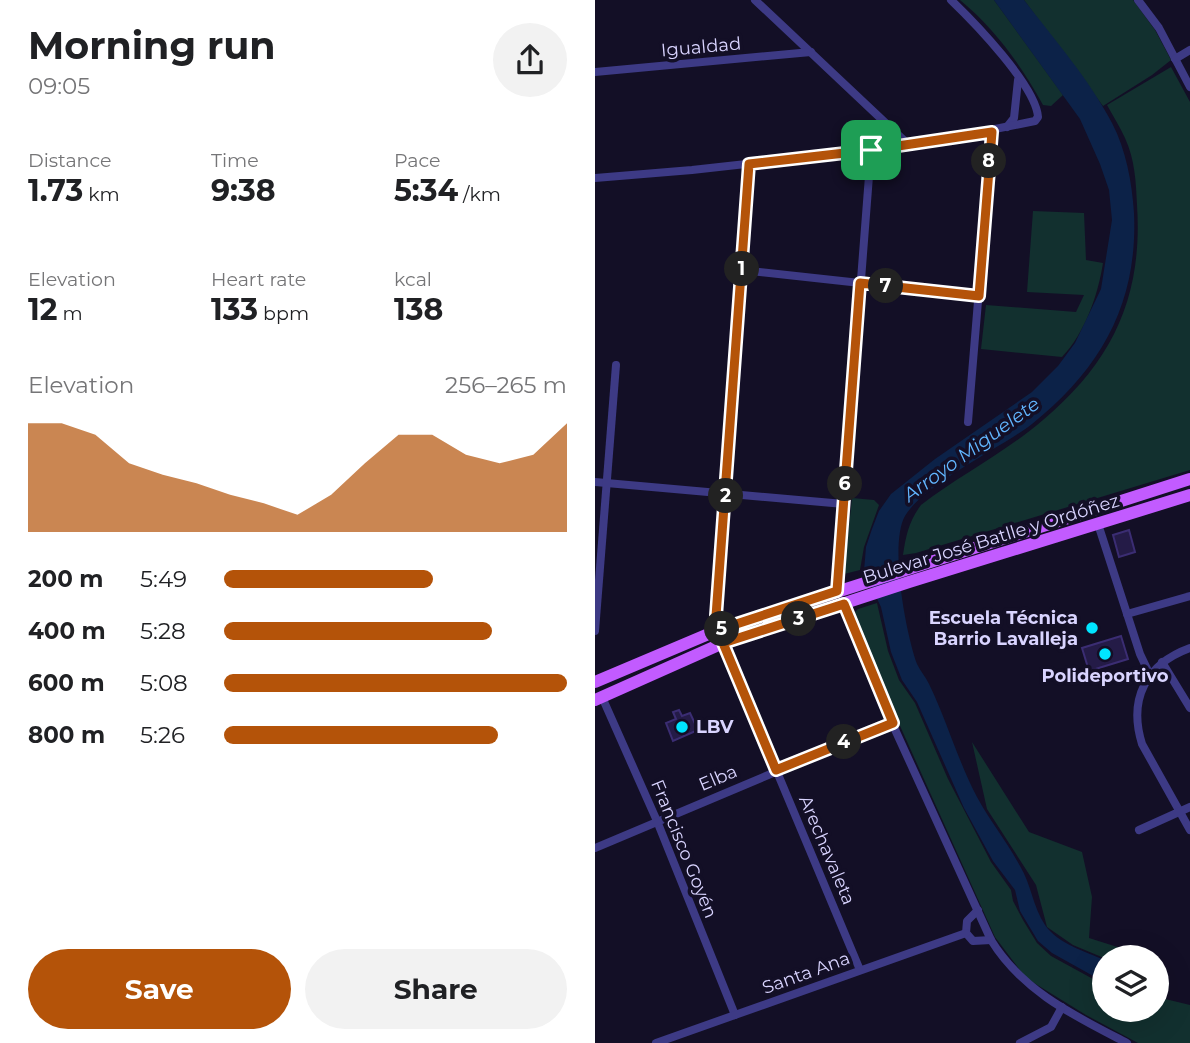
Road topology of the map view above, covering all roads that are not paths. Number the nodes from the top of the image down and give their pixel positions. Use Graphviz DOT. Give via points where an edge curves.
graph roads {
  1 [pos="755,0"];
  2 [pos="951,0"];
  3 [pos="1139,0"];
  4 [pos="1190,50"];
  5 [pos="811,52"];
  6 [pos="1175,59"];
  7 [pos="595,72"];
  8 [pos="1018,77"];
  9 [pos="1190,86"];
  10 [pos="1006,128"];
  11 [pos="992,132"];
  12 [pos="910,146"];
  13 [pos="871,150"];
  14 [pos="749,164"];
  15 [pos="595,178"];
  16 [pos="742,270"];
  17 [pos="860,283"];
  18 [pos="979,296"];
  19 [pos="616,365"];
  20 [pos="968,422"];
  21 [pos="1190,479"];
  22 [pos="595,482"];
  23 [pos="607,483"];
  24 [pos="1158,489"];
  25 [pos="726,493"];
  26 [pos="1190,495"];
  27 [pos="843,504"];
  28 [pos="1162,505"];
  29 [pos="1098,524"];
  30 [pos="908,575"];
  31 [pos="837,591"];
  32 [pos="1190,596"];
  33 [pos="844,604"];
  34 [pos="1127,614"];
  35 [pos="595,631"];
  36 [pos="720,637"];
  37 [pos="1190,649"];
  38 [pos="1162,662"];
  39 [pos="1150,675"];
  40 [pos="595,682"];
  41 [pos="599,698"];
  42 [pos="1190,708"];
  43 [pos="893,723"];
  44 [pos="776,770"];
  45 [pos="1190,807"];
  46 [pos="1181,812"];
  47 [pos="657,821"];
  48 [pos="1139,830"];
  49 [pos="1190,830"];
  50 [pos="595,848"];
  51 [pos="978,910"];
  52 [pos="965,933"];
  53 [pos="991,940"];
  54 [pos="860,970"];
  55 [pos="1062,1007"];
  56 [pos="735,1015"];
  57 [pos="1117,1040"];
  58 [pos="656,1043"];
  59 [pos="1020,1043"];
  60 [pos="1127,1043"];
  1 -- 5 [label="street"];
  2 -- 8 [label="street"];
  3 -- 6 [label="street"];
  4 -- 6 [label="street"];
  5 -- 7 [label="street, Igualdad"];
  5 -- 12 [label="street"];
  6 -- 9 [label="street"];
  8 -- 10 [label="street" via="1014,118"];
  8 -- 10 [label="street" via="1038,117 1029,124"];
  10 -- 11 [label="street"];
  11 -- 12 [label="street"];
  11 -- 18 [label="street"];
  12 -- 13 [label="street"];
  13 -- 14 [label="street"];
  13 -- 17 [label="street"];
  14 -- 15 [label="street"];
  14 -- 16 [label="street, Arechavaleta"];
  16 -- 17 [label="street"];
  16 -- 25 [label="street, Arechavaleta"];
  17 -- 18 [label="street"];
  17 -- 27 [label="street"];
  18 -- 20 [label="street"];
  19 -- 23 [label="street"];
  21 -- 24 [label="main road, Bulevar José Batlle y Ordóñez"];
  22 -- 23 [label="street"];
  23 -- 25 [label="street"];
  23 -- 35 [label="street"];
  24 -- 28 [label="street"];
  24 -- 30 [label="main road, Bulevar José Batlle y Ordóñez"];
  25 -- 27 [label="street"];
  25 -- 36 [label="street, Arechavaleta" via="716,616"];
  26 -- 28 [label="main road, Bulevar José Batlle y Ordóñez"];
  27 -- 31 [label="street"];
  28 -- 29 [label="main road, Bulevar José Batlle y Ordóñez"];
  29 -- 30 [label="main road, Bulevar José Batlle y Ordóñez"];
  29 -- 34 [label="street"];
  30 -- 31 [label="main road, Bulevar José Batlle y Ordóñez"];
  30 -- 33 [label="main road, Bulevar José Batlle y Ordóñez"];
  31 -- 36 [label="main road, Bulevar José Batlle y Ordóñez"];
  32 -- 34 [label="street"];
  33 -- 36 [label="main road, Bulevar José Batlle y Ordóñez"];
  33 -- 43 [label="street"];
  34 -- 39 [label="street"];
  36 -- 40 [label="main road, Bulevar José Batlle y Ordóñez"];
  36 -- 41 [label="main road, Bulevar José Batlle y Ordóñez"];
  36 -- 44 [label="street, Arechavaleta"];
  37 -- 38 [label="street"];
  38 -- 39 [label="street"];
  38 -- 42 [label="street"];
  39 -- 46 [label="street" via="1140,698 1137,730"];
  41 -- 47 [label="street, Francisco Goyén"];
  43 -- 44 [label="street, Elba"];
  43 -- 51 [label="street"];
  44 -- 47 [label="street, Elba"];
  44 -- 54 [label="street, Arechavaleta"];
  45 -- 46 [label="street"];
  46 -- 48 [label="street"];
  46 -- 49 [label="street"];
  47 -- 50 [label="street, Elba"];
  47 -- 56 [label="street, Francisco Goyén"];
  51 -- 52 [label="street" via="967,921"];
  51 -- 53 [label="street"];
  52 -- 53 [label="street" via="973,941"];
  52 -- 54 [label="street, Santa Ana"];
  53 -- 55 [label="street" via="1020,978"];
  54 -- 56 [label="street, Santa Ana"];
  55 -- 57 [label="street"];
  55 -- 59 [label="street" via="1051,1027"];
  56 -- 58 [label="street, Santa Ana"];
  57 -- 60 [label="street"];
}
